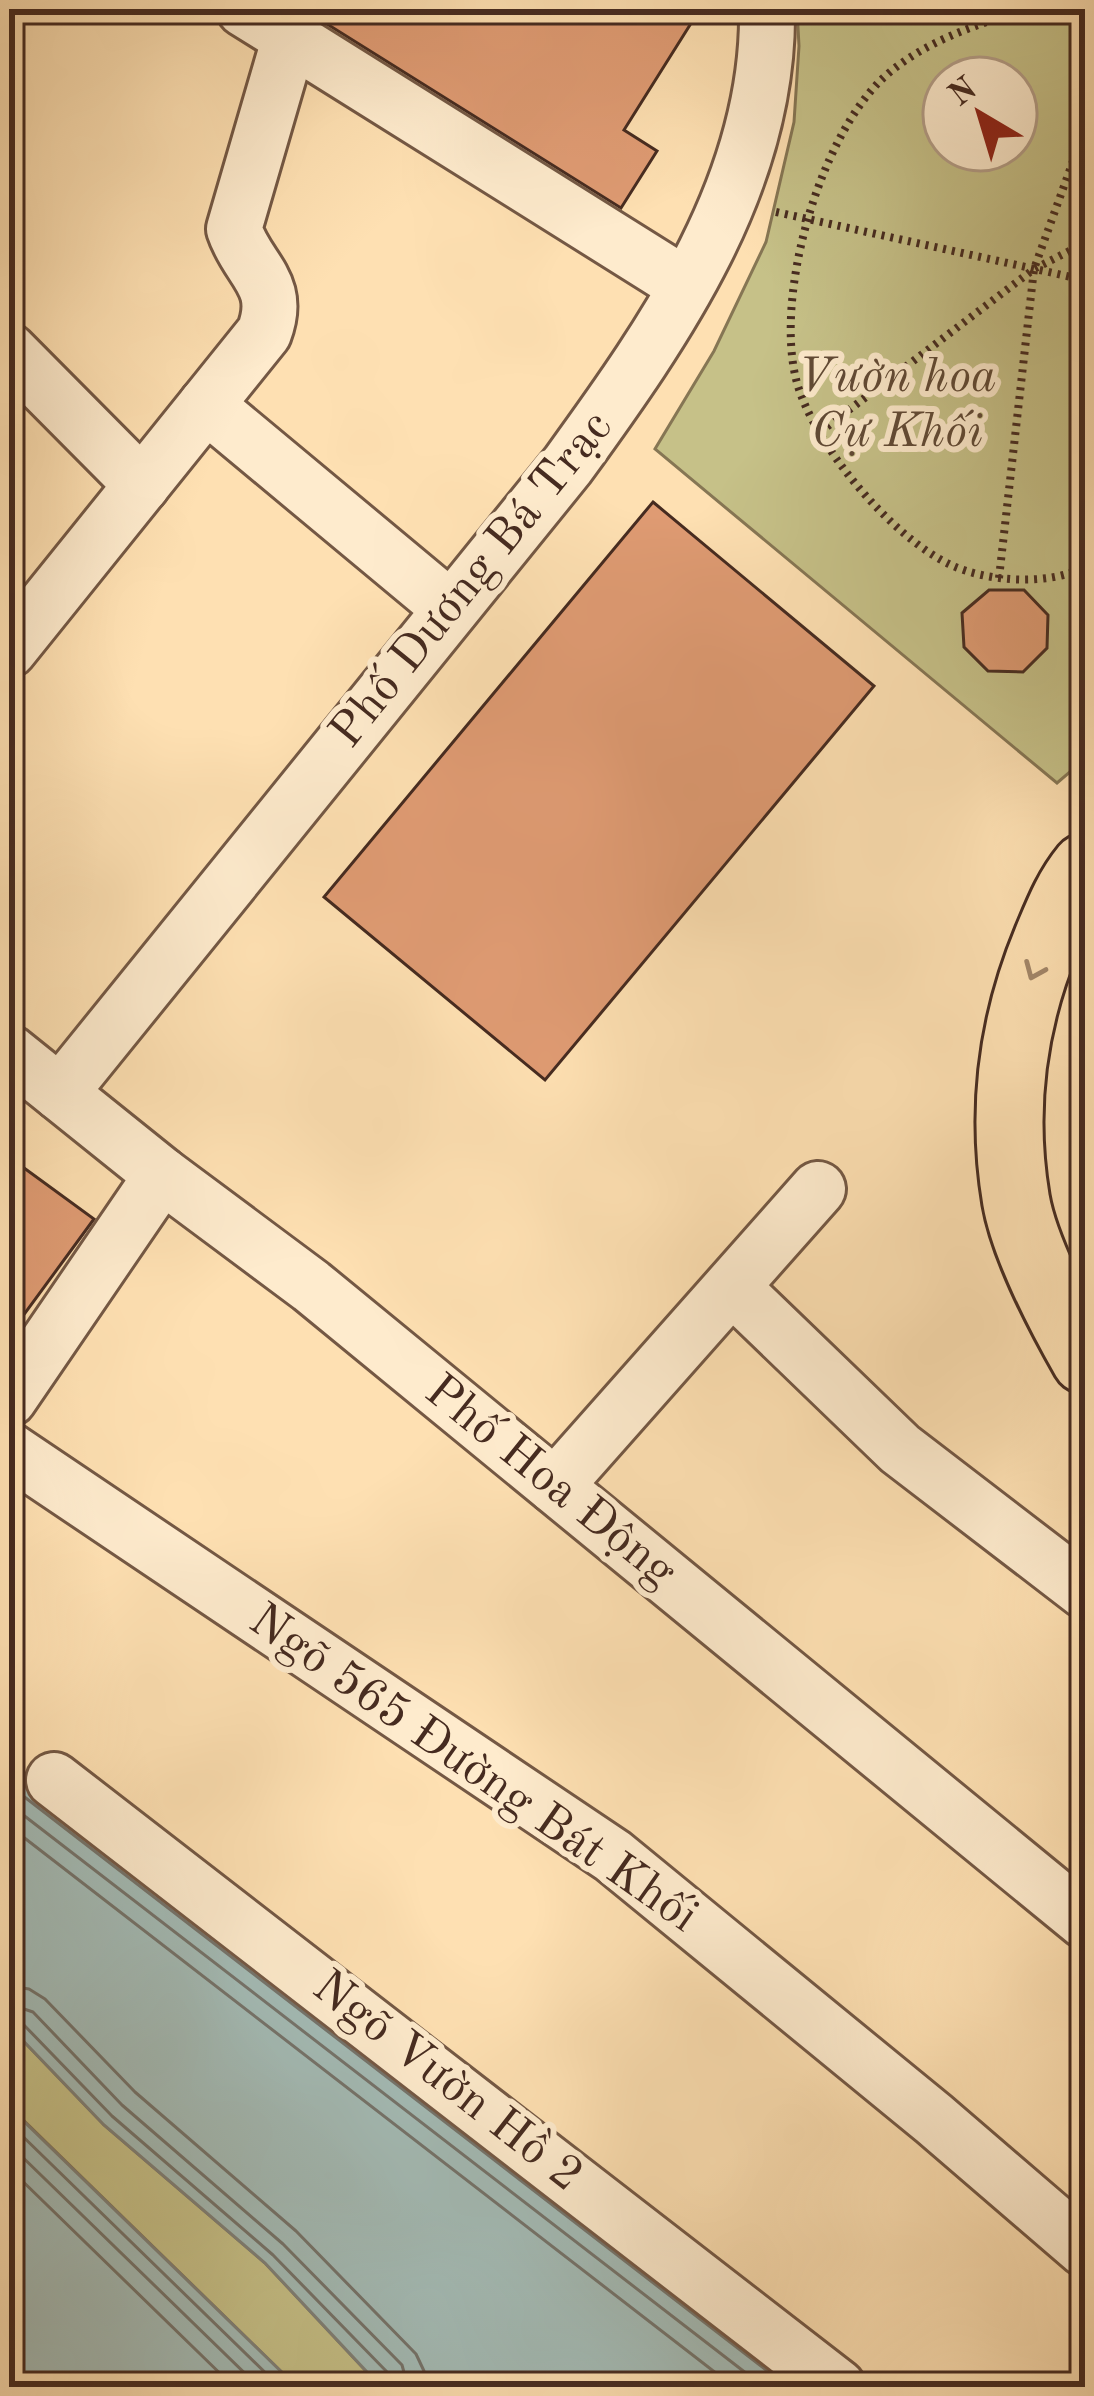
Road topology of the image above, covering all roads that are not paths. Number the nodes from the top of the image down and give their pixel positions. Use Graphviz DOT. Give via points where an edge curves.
graph roads {
  1 [pos="244,9"];
  2 [pos="767,9"];
  3 [pos="290,38"];
  4 [pos="685,285"];
  5 [pos="9,351"];
  6 [pos="206,405"];
  7 [pos="142,484"];
  8 [pos="451,609"];
  9 [pos="14,632"];
  10 [pos="1085,866"];
  11 [pos="9,1052"];
  12 [pos="60,1093"];
  13 [pos="161,1175"];
  14 [pos="818,1190"];
  15 [pos="732,1287"];
  16 [pos="1085,1360"];
  17 [pos="9,1399"];
  18 [pos="9,1450"];
  19 [pos="555,1486"];
  20 [pos="1085,1592"];
  21 [pos="54,1780"];
  22 [pos="1085,1921"];
  23 [pos="1085,2249"];
  24 [pos="838,2387"];
  1 -- 3 [label="street"];
  2 -- 4 [label="street, Phố Dương Bá Trạc" via="756,129"];
  3 -- 4 [label="street"];
  3 -- 6 [label="street" via="234,229 270,294 272,314"];
  4 -- 8 [label="street, Phố Dương Bá Trạc" via="620,394"];
  5 -- 7 [label="street"];
  6 -- 7 [label="street"];
  6 -- 8 [label="street"];
  7 -- 9 [label="street"];
  8 -- 12 [label="street, Phố Dương Bá Trạc"];
  10 -- 16 [label="highway, one-way" via="1024,994 1007,1096 1016,1203"];
  11 -- 12 [label="street, Phố Hoa Động"];
  12 -- 13 [label="street, Phố Hoa Động"];
  13 -- 17 [label="street"];
  13 -- 19 [label="street, Phố Hoa Động"];
  14 -- 15 [label="street"];
  15 -- 19 [label="street"];
  15 -- 20 [label="street" via="900,1449"];
  18 -- 23 [label="street, Ngõ 565 Đường Bát Khối" via="613,1856"];
  19 -- 22 [label="street, Phố Hoa Động"];
  21 -- 24 [label="street, Ngõ Vườn Hồ 2"];
}
